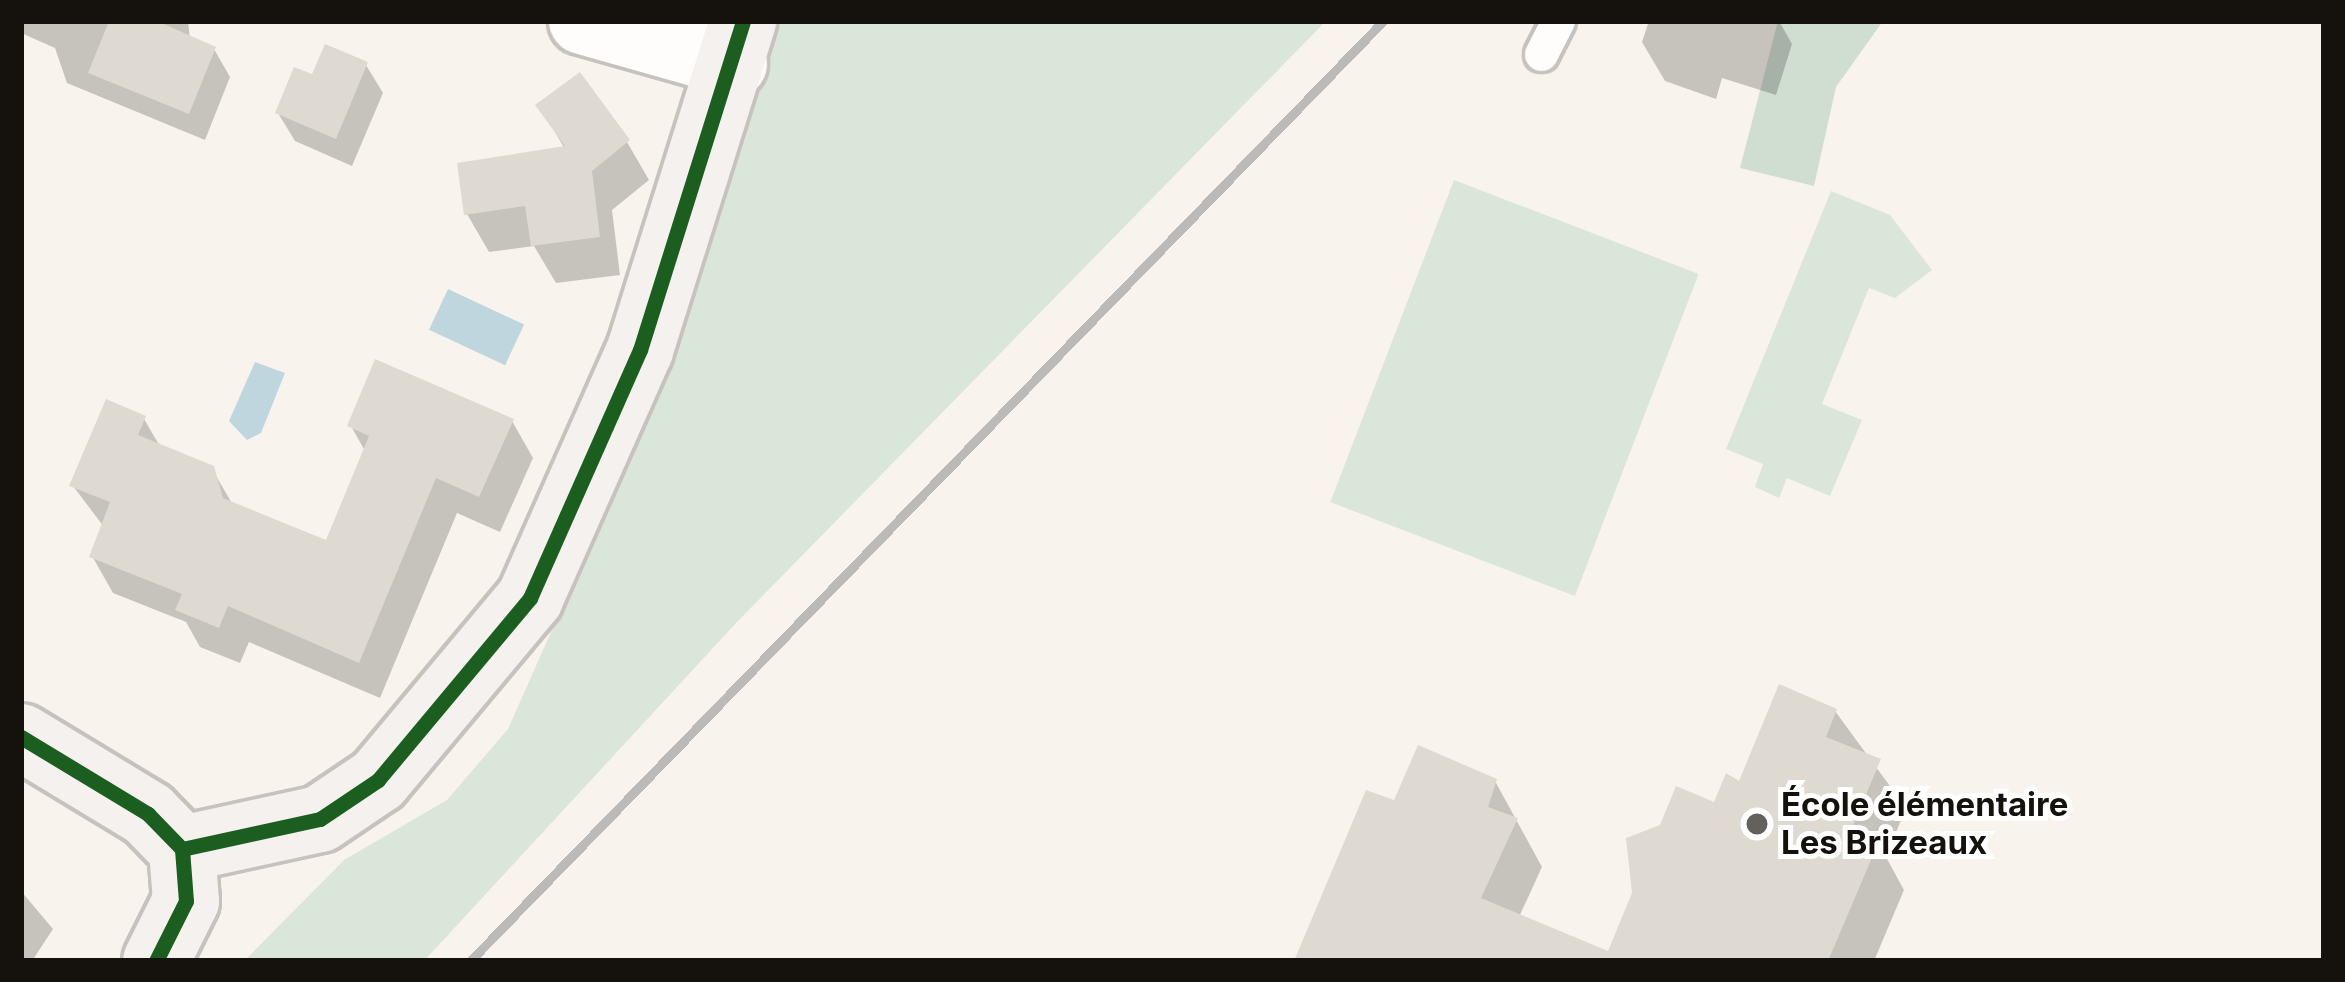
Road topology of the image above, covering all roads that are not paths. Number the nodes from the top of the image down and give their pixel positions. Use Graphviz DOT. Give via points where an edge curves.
graph roads {
  1 [pos="582,21"];
  2 [pos="1558,21"];
  3 [pos="739,43"];
  4 [pos="1541,54"];
  5 [pos="21,737"];
  6 [pos="182,850"];
  7 [pos="156,961"];
  1 -- 3 [label="street"];
  2 -- 4 [label="lane"];
  3 -- 6 [label="street" via="640,350 530,598 378,780 320,819"];
  5 -- 6 [label="street" via="148,814"];
  6 -- 7 [label="street" via="186,901"];
}
